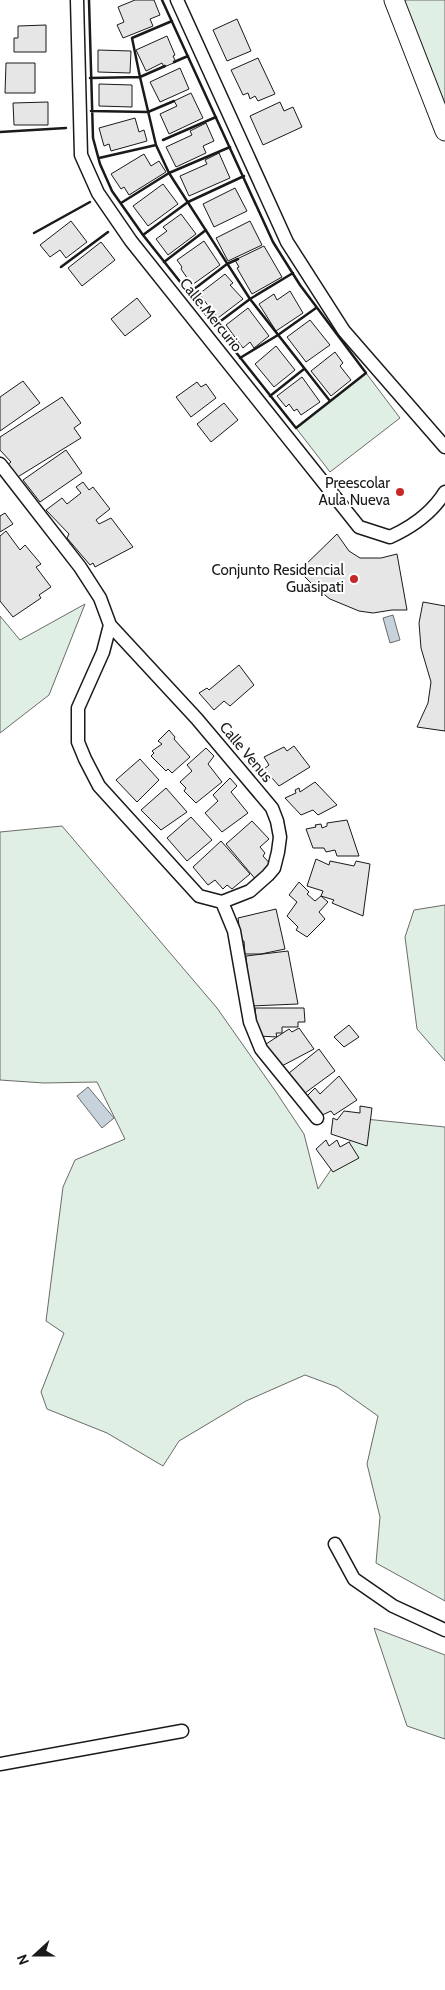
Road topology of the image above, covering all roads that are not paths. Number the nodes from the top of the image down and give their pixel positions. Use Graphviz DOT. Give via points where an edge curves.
graph roads {
  1 [pos="77,0"];
  2 [pos="176,0"];
  3 [pos="394,0"];
  4 [pos="445,131"];
  5 [pos="445,447"];
  6 [pos="0,464"];
  7 [pos="445,492"];
  8 [pos="110,625"];
  9 [pos="222,902"];
  10 [pos="317,1118"];
  11 [pos="335,1544"];
  12 [pos="445,1630"];
  13 [pos="182,1732"];
  14 [pos="0,1764"];
  1 -- 7 [label="street, Calle Mercurio" via="80,155 98,193 131,241 359,527 390,537 417,522 435,507"];
  2 -- 5 [label="street" via="287,242 344,331"];
  3 -- 4 [label="street"];
  6 -- 8 [label="street, Calle Venus" via="80,567 100,598"];
  8 -- 9 [label="street" via="103,652 78,708 78,742 84,759 99,786 199,896"];
  8 -- 9 [label="street, Calle Venus" via="197,719 272,808 280,837 274,868 250,891"];
  9 -- 10 [label="street" via="234,931 250,1022 261,1049"];
  11 -- 12 [label="street" via="354,1580 393,1606"];
  13 -- 14 [label="street"];
}
